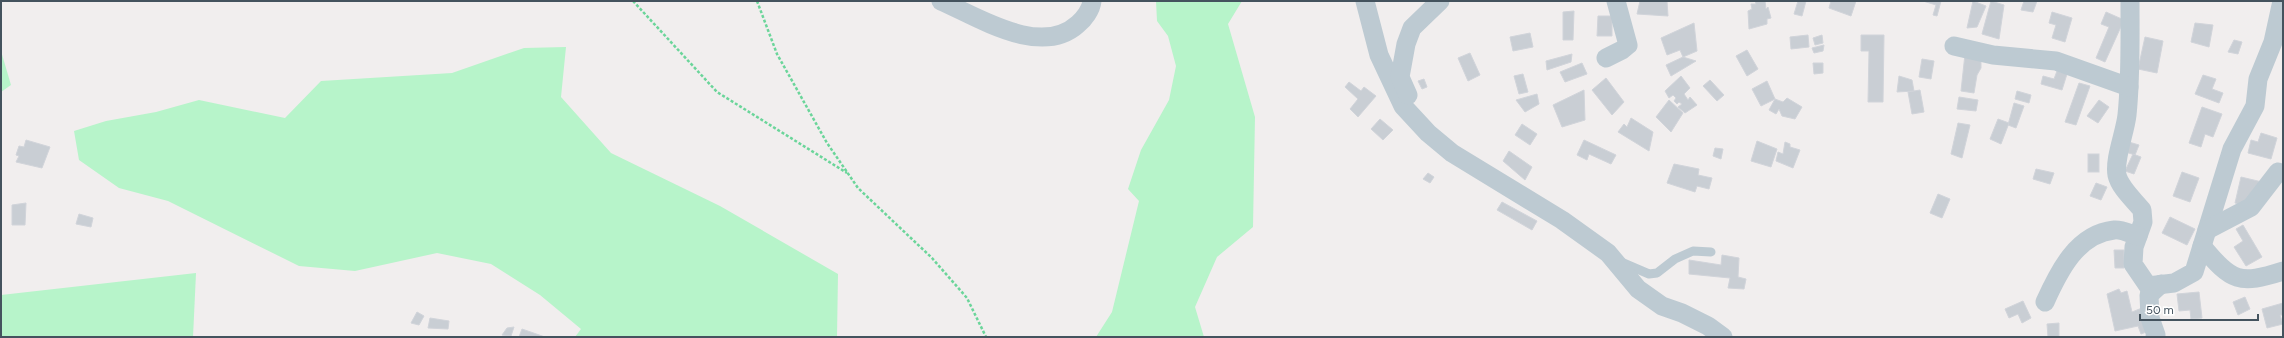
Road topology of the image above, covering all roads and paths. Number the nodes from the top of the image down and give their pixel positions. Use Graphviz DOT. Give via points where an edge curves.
graph roads {
  1 [pos="633,1"];
  2 [pos="757,1"];
  3 [pos="941,1"];
  4 [pos="1092,1"];
  5 [pos="1440,1"];
  6 [pos="1616,1"];
  7 [pos="2130,1"];
  8 [pos="2282,1"];
  9 [pos="1365,3"];
  10 [pos="1954,46"];
  11 [pos="1606,58"];
  12 [pos="1400,77"];
  13 [pos="2129,88"];
  14 [pos="1421,126"];
  15 [pos="2278,172"];
  16 [pos="849,174"];
  17 [pos="2138,236"];
  18 [pos="2205,238"];
  19 [pos="1711,252"];
  20 [pos="1612,258"];
  21 [pos="2283,271"];
  22 [pos="2162,284"];
  23 [pos="2045,302"];
  24 [pos="986,337"];
  25 [pos="1723,337"];
  26 [pos="2155,337"];
  1 -- 16 [label="path" via="718,92"];
  2 -- 16 [label="path" via="777,54 827,143"];
  3 -- 4 [label="street" via="1020,35 1049,38 1072,30 1084,19"];
  5 -- 12 [label="street" via="1412,28 1406,44"];
  6 -- 11 [label="street" via="1628,45"];
  7 -- 13 [label="street"];
  8 -- 18 [label="street" via="2273,42 2258,78 2255,106 2232,149"];
  9 -- 12 [label="street" via="1375,12 1384,28 1388,53"];
  9 -- 14 [label="street" via="1379,55 1403,106"];
  10 -- 13 [label="street" via="1993,55 2056,61"];
  12 -- 14 [label="street"];
  13 -- 17 [label="street" via="2124,134 2117,155 2118,176 2142,210 2143,222"];
  14 -- 20 [label="street" via="1452,153 1562,220"];
  15 -- 18 [label="street" via="2251,207"];
  16 -- 24 [label="path" via="858,188 932,258 967,298"];
  17 -- 22 [label="street" via="2134,247 2133,264 2148,286"];
  17 -- 23 [label="street" via="2116,229 2093,235 2078,246 2055,280"];
  18 -- 21 [label="street" via="2216,262 2237,278 2257,279"];
  18 -- 22 [label="street" via="2194,272 2174,283"];
  19 -- 20 [label="lane" via="1693,251 1675,258 1657,273 1650,274"];
  20 -- 25 [label="street" via="1638,289 1662,306 1708,326"];
  22 -- 26 [label="street" via="2149,295 2150,318"];
}
